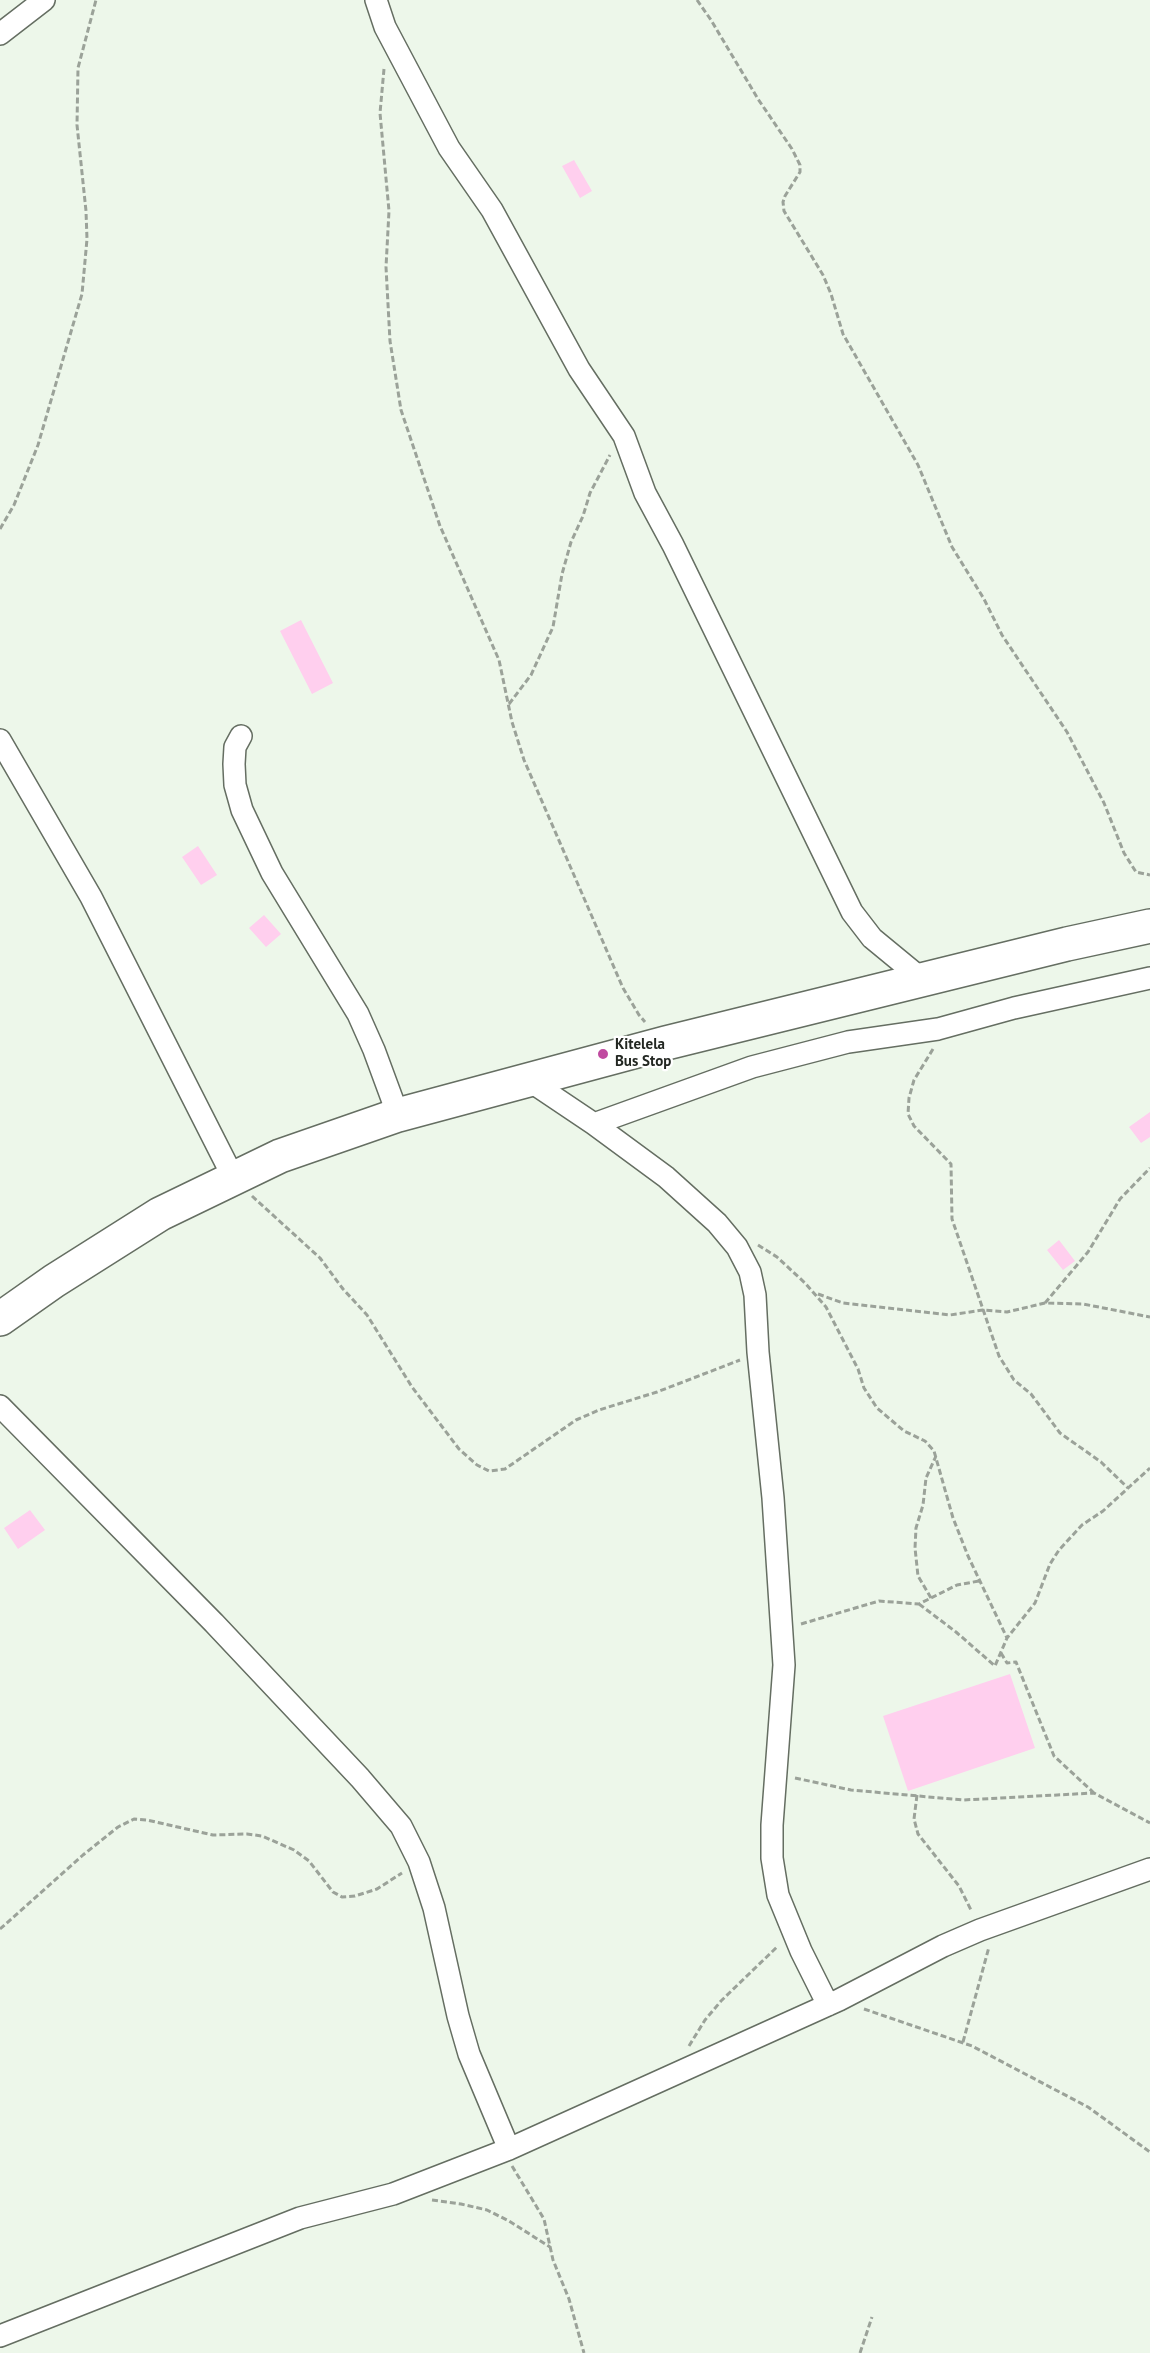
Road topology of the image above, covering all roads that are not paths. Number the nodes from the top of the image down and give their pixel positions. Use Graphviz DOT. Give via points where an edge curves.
graph roads {
  1 [pos="44,0"];
  2 [pos="376,0"];
  3 [pos="0,34"];
  4 [pos="241,736"];
  5 [pos="0,740"];
  6 [pos="1150,926"];
  7 [pos="1150,978"];
  8 [pos="923,980"];
  9 [pos="527,1079"];
  10 [pos="398,1115"];
  11 [pos="594,1124"];
  12 [pos="233,1177"];
  13 [pos="0,1319"];
  14 [pos="0,1406"];
  15 [pos="1150,1869"];
  16 [pos="833,2003"];
  17 [pos="505,2150"];
  18 [pos="0,2336"];
  1 -- 3 [label="street"];
  2 -- 8 [label="street" via="385,27 449,148 492,210 579,369 620,428 645,493 852,912 872,938"];
  4 -- 10 [label="street" via="235,747 234,764 242,810 272,873 358,1014"];
  5 -- 12 [label="street" via="91,897"];
  6 -- 8 [label="highway"];
  7 -- 11 [label="street" via="945,1027 848,1042 752,1067"];
  8 -- 9 [label="highway"];
  9 -- 10 [label="highway"];
  9 -- 11 [label="street"];
  10 -- 12 [label="highway" via="280,1156"];
  11 -- 16 [label="street" via="666,1177 717,1222 750,1272 773,1498 784,1665 772,1857 778,1895 801,1952"];
  12 -- 13 [label="highway" via="160,1215"];
  14 -- 17 [label="street" via="214,1623 401,1826 419,1862 434,1908 469,2054"];
  15 -- 16 [label="street" via="943,1946"];
  16 -- 17 [label="street"];
  17 -- 18 [label="street" via="393,2194 300,2218"];
}
